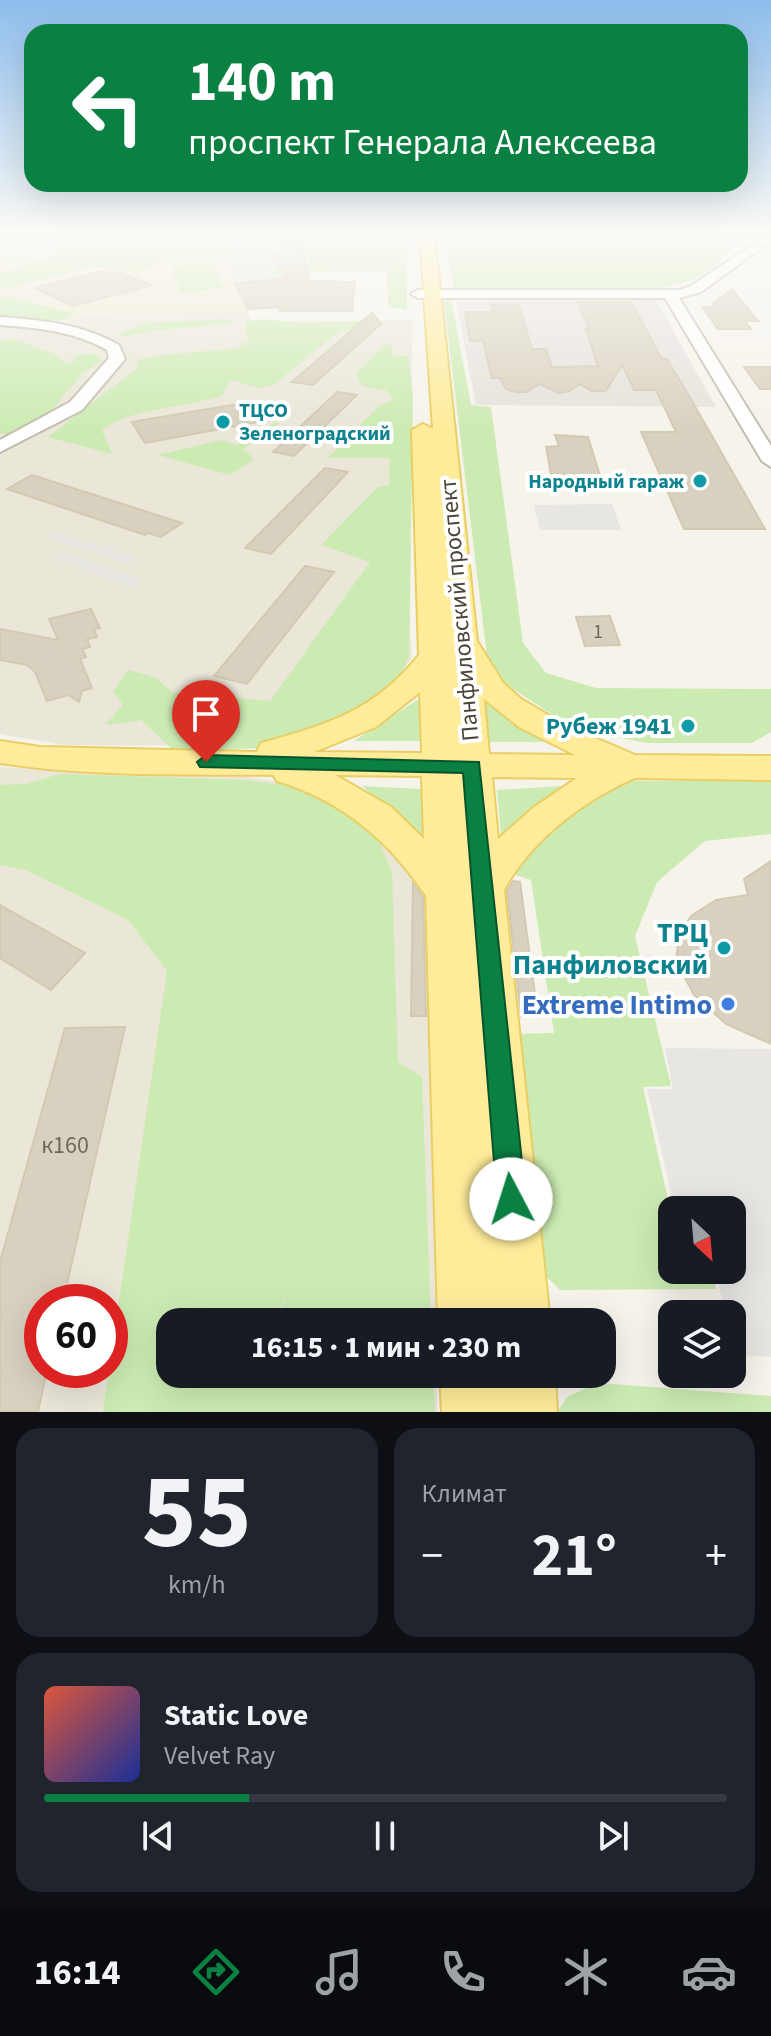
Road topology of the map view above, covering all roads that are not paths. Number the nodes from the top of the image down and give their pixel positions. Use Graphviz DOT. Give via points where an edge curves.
graph roads {
  1 [pos="425,299"];
  2 [pos="426,299"];
  3 [pos="672,299"];
  4 [pos="0,321"];
  5 [pos="0,447"];
  6 [pos="771,461"];
  7 [pos="459,606"];
  8 [pos="435,654"];
  9 [pos="0,752"];
  10 [pos="206,762"];
  11 [pos="455,767"];
  12 [pos="633,767"];
  13 [pos="771,768"];
  14 [pos="464,891"];
  15 [pos="466,1308"];
  16 [pos="520,1308"];
  17 [pos="470,1388"];
  18 [pos="527,1388"];
  19 [pos="471,1412"];
  20 [pos="528,1412"];
  1 -- 8 [label="main road, Панфиловский проспект"];
  2 -- 7 [label="main road, Панфиловский проспект"];
  3 -- 6 [label="street"];
  4 -- 5 [label="street" via="81,333 117,353 113,367 76,406"];
  7 -- 11 [label="main road, Панфиловский проспект"];
  7 -- 12 [label="main road" via="472,661 500,699"];
  8 -- 10 [label="main road" via="397,699 349,728 302,746"];
  8 -- 11 [label="main road, Панфиловский проспект"];
  9 -- 10 [label="main road"];
  10 -- 11 [label="main road"];
  10 -- 14 [label="main road" via="318,780 363,805"];
  11 -- 12 [label="main road"];
  11 -- 14 [label="main road, Панфиловский проспект"];
  12 -- 13 [label="main road"];
  12 -- 14 [label="main road" via="605,776 525,836"];
  14 -- 15 [label="main road, Панфиловский проспект"];
  14 -- 16 [label="main road, Панфиловский проспект"];
  17 -- 19 [label="main road"];
  18 -- 20 [label="main road"];
}
